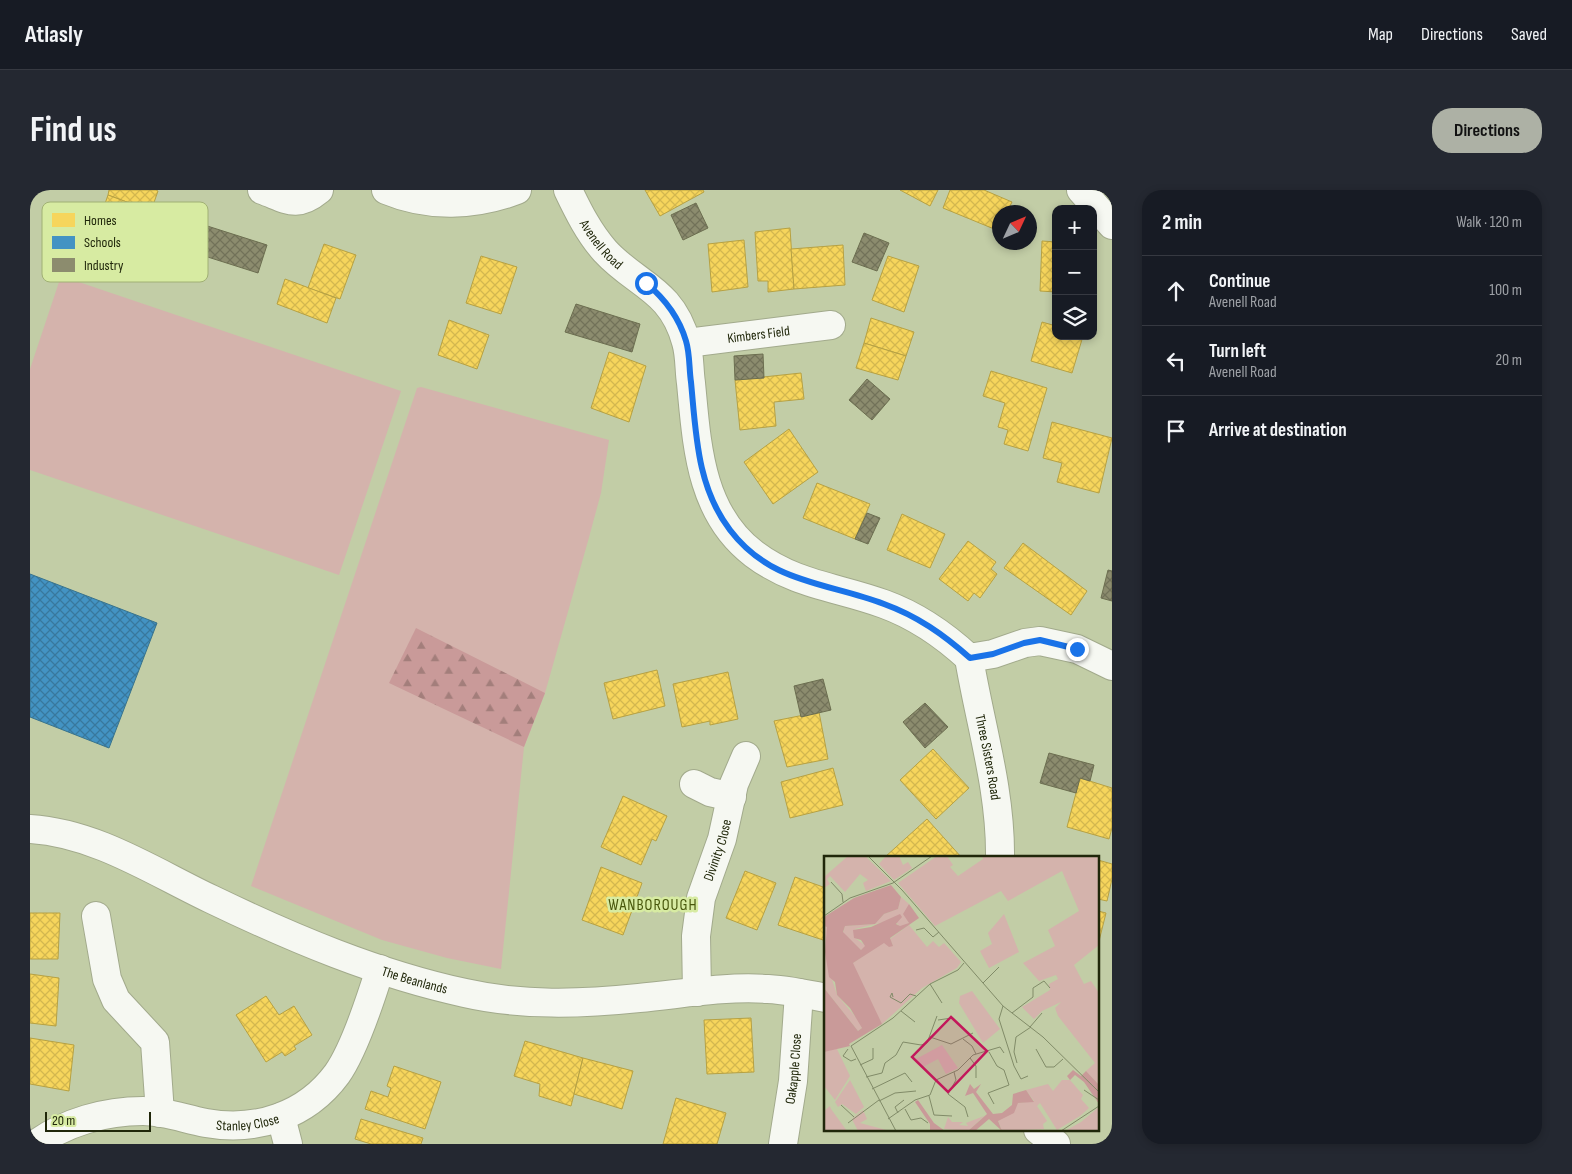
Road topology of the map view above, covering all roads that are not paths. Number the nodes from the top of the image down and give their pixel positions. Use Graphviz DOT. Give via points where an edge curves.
graph roads {
  1 [pos="262,190"];
  2 [pos="319,190"];
  3 [pos="386,190"];
  4 [pos="517,190"];
  5 [pos="568,190"];
  6 [pos="1081,190"];
  7 [pos="1112,225"];
  8 [pos="831,326"];
  9 [pos="686,343"];
  10 [pos="970,658"];
  11 [pos="1112,666"];
  12 [pos="746,756"];
  13 [pos="694,784"];
  14 [pos="732,797"];
  15 [pos="30,829"];
  16 [pos="1000,856"];
  17 [pos="96,916"];
  18 [pos="380,969"];
  19 [pos="697,992"];
  20 [pos="799,993"];
  21 [pos="824,998"];
  22 [pos="160,1112"];
  23 [pos="281,1117"];
  24 [pos="1041,1132"];
  25 [pos="36,1144"];
  26 [pos="288,1144"];
  27 [pos="783,1144"];
  28 [pos="1056,1144"];
  1 -- 2 [label="street" via="298,202"];
  3 -- 4 [label="street" via="414,199 452,204 480,201"];
  5 -- 9 [label="street, Avenell Road" via="596,240 615,261 659,294 680,325"];
  6 -- 7 [label="street"];
  8 -- 9 [label="street, Kimbers Field"];
  9 -- 10 [label="street, Avenell Road" via="706,489 718,512 742,544 794,578 882,603 919,618"];
  10 -- 11 [label="street" via="1040,640 1077,649"];
  10 -- 16 [label="street, Three Sisters Road" via="997,792"];
  12 -- 14 [label="street, Divinity Close"];
  13 -- 14 [label="street"];
  14 -- 19 [label="street, Divinity Close" via="698,916"];
  15 -- 18 [label="street, The Beanlands" via="81,838 114,851 212,900"];
  17 -- 22 [label="street" via="107,979 116,1000 155,1042"];
  18 -- 19 [label="street, The Beanlands" via="467,994 513,1001 598,1002"];
  18 -- 23 [label="street, Stanley Close" via="338,1073 305,1104"];
  19 -- 20 [label="street, The Beanlands" via="769,988"];
  20 -- 21 [label="street, The Beanlands"];
  20 -- 27 [label="street, Oakapple Close" via="793,1081"];
  22 -- 23 [label="street, Stanley Close" via="230,1126 264,1124"];
  22 -- 25 [label="street, Stanley Close" via="95,1117 62,1128"];
  23 -- 26 [label="street"];
  24 -- 28 [label="street"];
}
